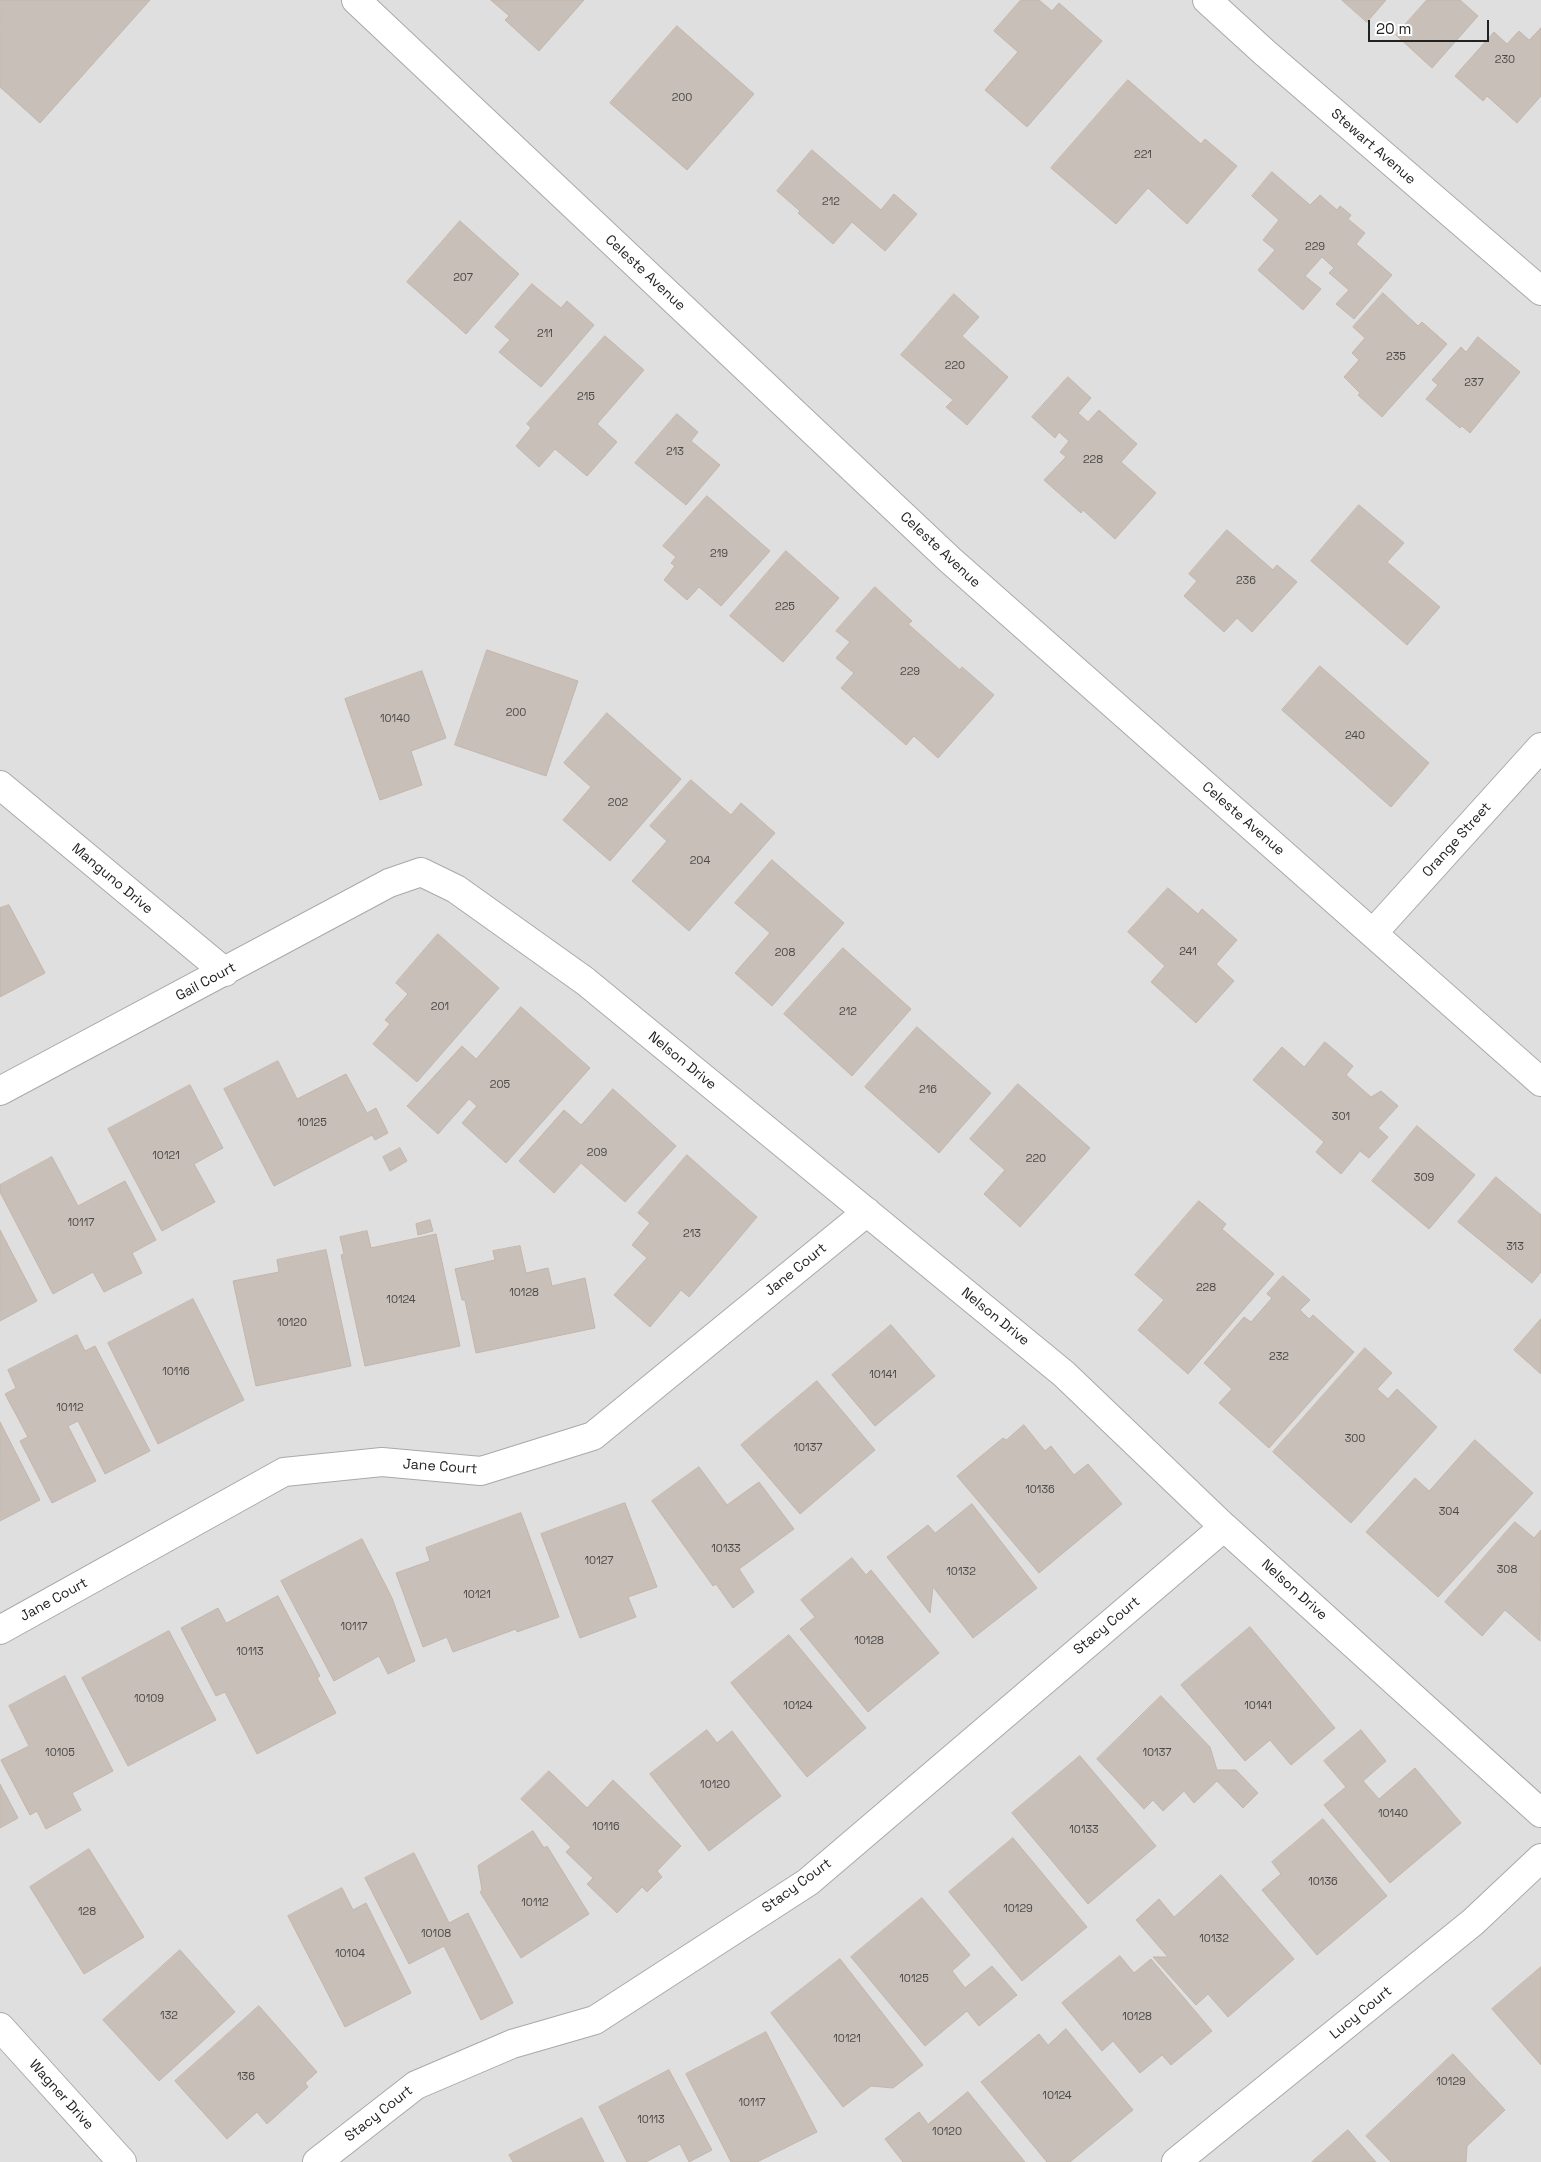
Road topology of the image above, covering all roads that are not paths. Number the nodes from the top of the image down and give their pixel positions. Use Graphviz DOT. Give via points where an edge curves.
graph roads {
  1 [pos="356,0"];
  2 [pos="1208,0"];
  3 [pos="1541,291"];
  4 [pos="1541,747"];
  5 [pos="0,785"];
  6 [pos="412,876"];
  7 [pos="1373,933"];
  8 [pos="225,972"];
  9 [pos="1541,1082"];
  10 [pos="0,1090"];
  11 [pos="867,1212"];
  12 [pos="1224,1527"];
  13 [pos="0,1630"];
  14 [pos="1541,1813"];
  15 [pos="1541,1858"];
  16 [pos="0,2028"];
  17 [pos="122,2162"];
  18 [pos="317,2162"];
  19 [pos="1176,2162"];
  1 -- 7 [label="street, Celeste Avenue" via="949,559"];
  2 -- 3 [label="street, Stewart Avenue"];
  4 -- 7 [label="street, Orange Street"];
  5 -- 8 [label="street, Manguno Drive"];
  6 -- 8 [label="street, Gail Court" via="389,883"];
  6 -- 11 [label="street, Nelson Drive" via="421,872 456,889 585,981"];
  7 -- 9 [label="street, Celeste Avenue"];
  8 -- 10 [label="street, Gail Court"];
  11 -- 12 [label="street, Nelson Drive" via="1064,1374"];
  11 -- 13 [label="street, Jane Court" via="593,1436 481,1471 382,1462 284,1472"];
  12 -- 14 [label="street, Nelson Drive"];
  12 -- 18 [label="street, Stacy Court" via="808,1882 595,2020 512,2044 416,2085"];
  15 -- 19 [label="street, Lucy Court" via="1473,1922"];
  16 -- 17 [label="street, Wagner Drive"];
}
